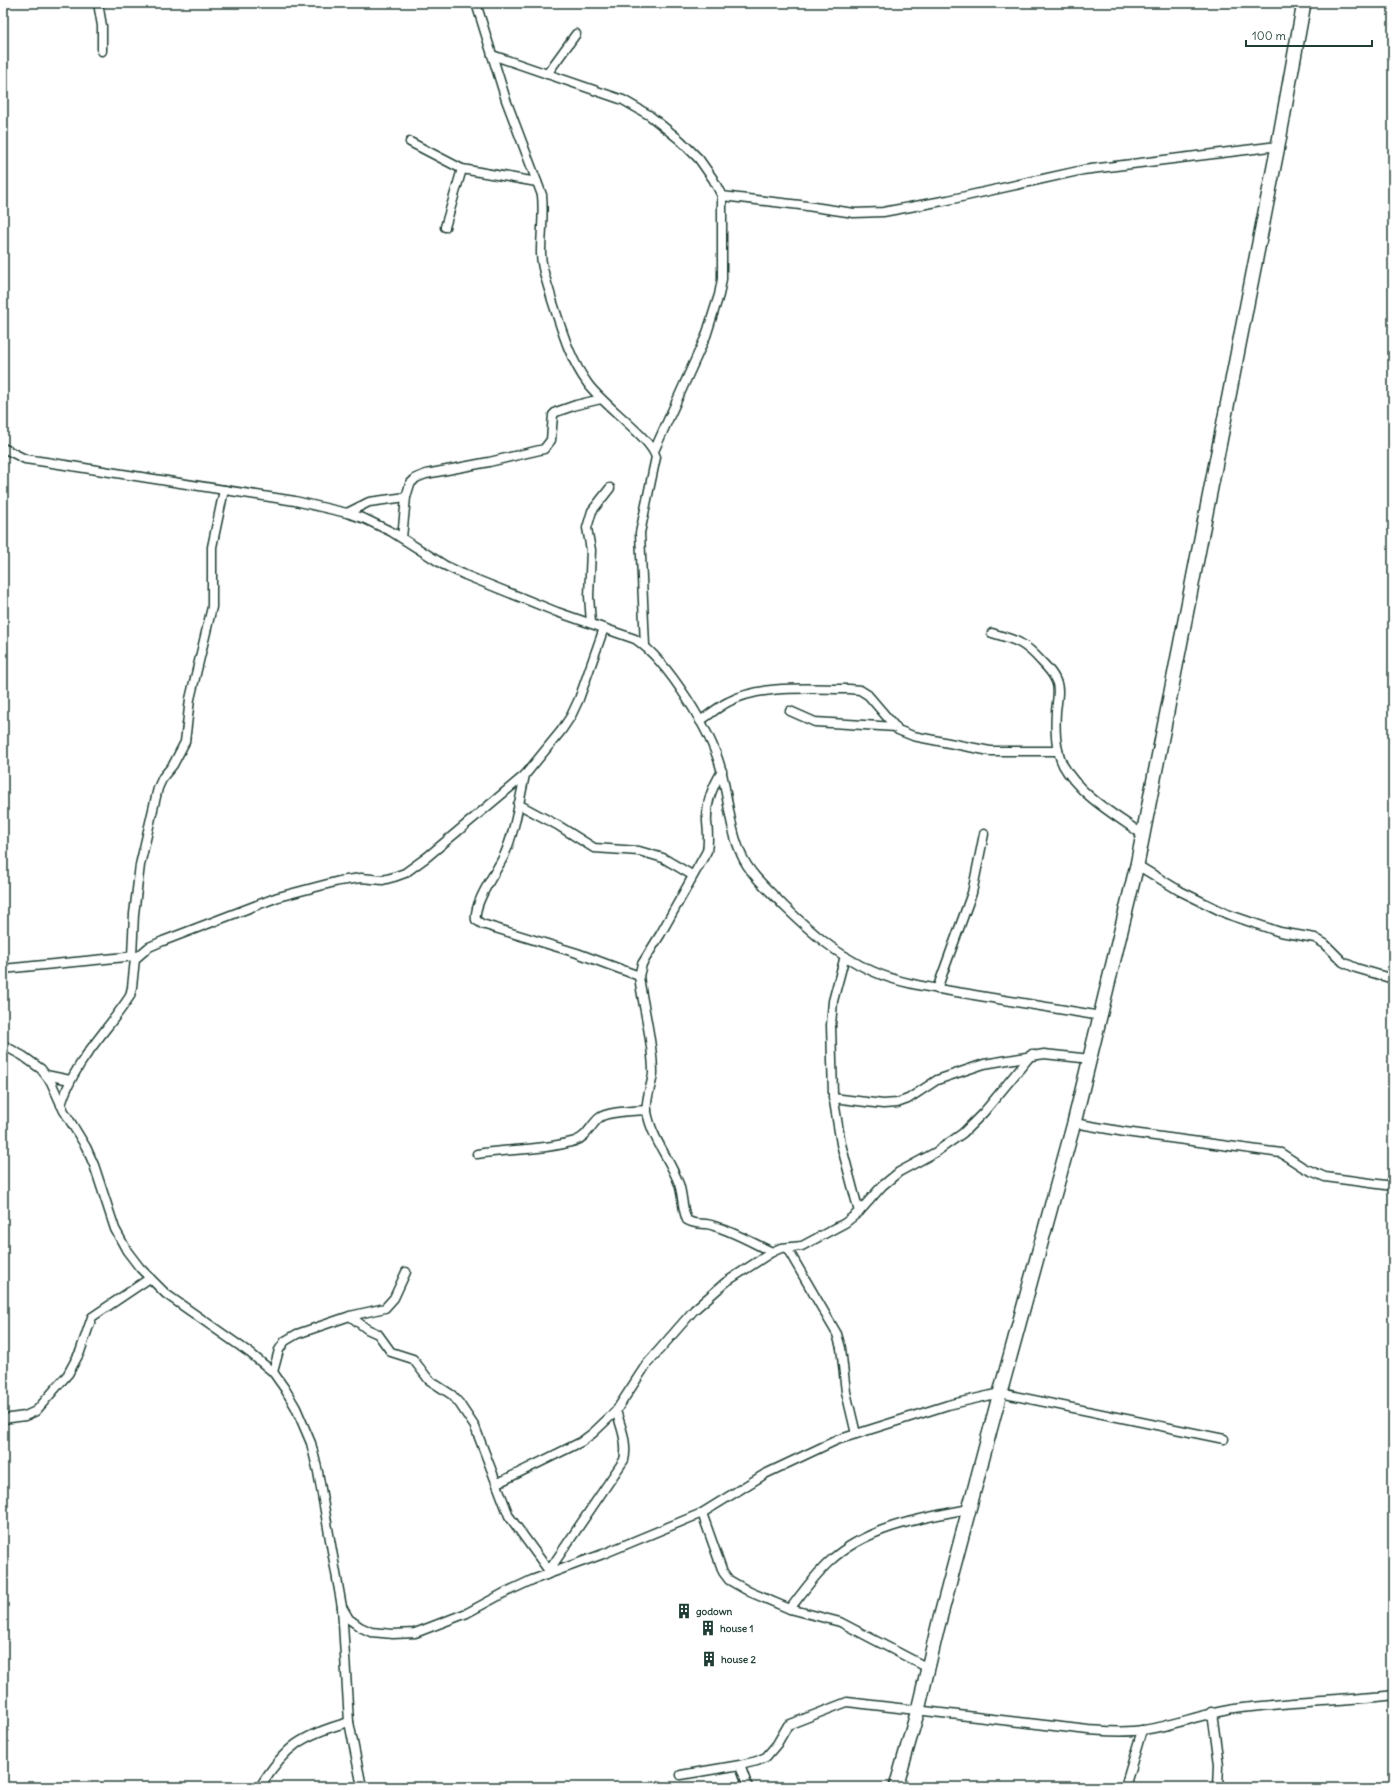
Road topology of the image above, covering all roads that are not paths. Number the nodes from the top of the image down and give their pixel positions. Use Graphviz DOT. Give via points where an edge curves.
graph roads {
  1 [pos="98,3"];
  2 [pos="476,3"];
  3 [pos="1304,3"];
  4 [pos="576,34"];
  5 [pos="102,51"];
  6 [pos="492,55"];
  7 [pos="547,74"];
  8 [pos="410,142"];
  9 [pos="1278,146"];
  10 [pos="462,169"];
  11 [pos="537,182"];
  12 [pos="722,196"];
  13 [pos="445,227"];
  14 [pos="601,399"];
  15 [pos="3,448"];
  16 [pos="654,451"];
  17 [pos="610,488"];
  18 [pos="224,490"];
  19 [pos="406,497"];
  20 [pos="348,513"];
  21 [pos="402,538"];
  22 [pos="591,623"];
  23 [pos="604,628"];
  24 [pos="992,633"];
  25 [pos="646,646"];
  26 [pos="790,711"];
  27 [pos="700,721"];
  28 [pos="896,727"];
  29 [pos="1058,752"];
  30 [pos="722,771"];
  31 [pos="525,774"];
  32 [pos="518,804"];
  33 [pos="984,834"];
  34 [pos="1143,834"];
  35 [pos="1137,865"];
  36 [pos="692,875"];
  37 [pos="134,956"];
  38 [pos="845,956"];
  39 [pos="3,969"];
  40 [pos="639,976"];
  41 [pos="1393,979"];
  42 [pos="937,989"];
  43 [pos="1101,1016"];
  44 [pos="3,1045"];
  45 [pos="1032,1054"];
  46 [pos="1090,1059"];
  47 [pos="46,1075"];
  48 [pos="70,1080"];
  49 [pos="834,1098"];
  50 [pos="62,1104"];
  51 [pos="647,1110"];
  52 [pos="1074,1123"];
  53 [pos="477,1154"];
  54 [pos="1393,1186"];
  55 [pos="859,1212"];
  56 [pos="787,1248"];
  57 [pos="772,1252"];
  58 [pos="406,1272"];
  59 [pos="150,1278"];
  60 [pos="350,1316"];
  61 [pos="274,1372"];
  62 [pos="1000,1393"];
  63 [pos="616,1410"];
  64 [pos="3,1419"];
  65 [pos="856,1434"];
  66 [pos="1224,1439"];
  67 [pos="498,1483"];
  68 [pos="969,1509"];
  69 [pos="702,1513"];
  70 [pos="547,1573"];
  71 [pos="342,1608"];
  72 [pos="790,1609"];
  73 [pos="928,1668"];
  74 [pos="1393,1695"];
  75 [pos="918,1710"];
  76 [pos="1212,1712"];
  77 [pos="349,1722"];
  78 [pos="1142,1730"];
  79 [pos="740,1765"];
  80 [pos="681,1775"];
  81 [pos="260,1787"];
  82 [pos="362,1787"];
  83 [pos="748,1787"];
  84 [pos="896,1787"];
  85 [pos="1125,1787"];
  86 [pos="1218,1787"];
  1 -- 5 [label="street" via="102,26"];
  2 -- 6 [label="street"];
  3 -- 9 [label="highway"];
  4 -- 7 [label="street"];
  6 -- 7 [label="street"];
  6 -- 11 [label="street"];
  7 -- 12 [label="street" via="623,100 662,125 699,159"];
  8 -- 10 [label="street"];
  9 -- 12 [label="street" via="1083,170 883,212 854,213 800,204"];
  9 -- 34 [label="highway"];
  10 -- 11 [label="street"];
  10 -- 13 [label="street"];
  11 -- 14 [label="street" via="544,207 541,253 543,271 572,360"];
  12 -- 16 [label="street" via="722,279 719,295 706,336"];
  14 -- 16 [label="street"];
  14 -- 19 [label="street" via="556,412 553,415 551,440 544,449 426,474 410,484"];
  15 -- 18 [label="street" via="25,459"];
  16 -- 25 [label="street" via="655,462 640,533"];
  17 -- 22 [label="street" via="592,511 587,528 591,550"];
  18 -- 20 [label="street" via="295,501"];
  18 -- 37 [label="street" via="212,547 212,607 190,699 185,742 158,788 140,866 134,914"];
  19 -- 20 [label="street" via="369,502"];
  19 -- 21 [label="street"];
  20 -- 21 [label="street"];
  21 -- 22 [label="street" via="444,566 557,612"];
  22 -- 23 [label="street"];
  23 -- 25 [label="street" via="635,639"];
  23 -- 31 [label="street" via="571,716"];
  24 -- 29 [label="street" via="1028,647 1052,672 1058,687 1055,725"];
  25 -- 27 [label="street" via="683,692"];
  26 -- 28 [label="street" via="815,722"];
  27 -- 28 [label="street" via="728,702 769,690 849,689 860,690 868,695"];
  27 -- 30 [label="street" via="716,752"];
  28 -- 29 [label="street" via="914,736 990,751"];
  29 -- 34 [label="street" via="1076,783 1106,809"];
  30 -- 36 [label="street" via="712,788 708,803 707,851"];
  30 -- 38 [label="street" via="732,824 742,856 760,882 796,918"];
  31 -- 32 [label="street"];
  31 -- 37 [label="street" via="428,857 405,873 383,880 361,878 339,881 278,897 163,941"];
  32 -- 36 [label="street" via="594,848 639,851 658,856"];
  32 -- 40 [label="street" via="508,845 480,900 475,914 476,920"];
  33 -- 42 [label="street" via="972,893"];
  34 -- 35 [label="highway"];
  35 -- 41 [label="street" via="1180,891 1227,914 1280,932 1315,938 1343,962"];
  35 -- 43 [label="highway"];
  36 -- 40 [label="street" via="642,964"];
  37 -- 39 [label="street"];
  37 -- 48 [label="street" via="130,996"];
  38 -- 42 [label="street" via="872,971"];
  38 -- 49 [label="street" via="833,1001 831,1025"];
  40 -- 51 [label="street" via="653,1074"];
  42 -- 43 [label="street"];
  43 -- 46 [label="highway"];
  44 -- 47 [label="street" via="41,1068"];
  45 -- 46 [label="street"];
  45 -- 49 [label="street" via="984,1064 945,1077 897,1103 883,1104"];
  45 -- 55 [label="street" via="984,1112 963,1133 936,1152 899,1172 882,1186"];
  46 -- 52 [label="highway"];
  47 -- 48 [label="street"];
  47 -- 50 [label="street"];
  48 -- 50 [label="street"];
  49 -- 55 [label="street" via="841,1144"];
  50 -- 59 [label="street" via="94,1165 115,1229 127,1251"];
  51 -- 53 [label="street" via="602,1116 585,1136 567,1143"];
  51 -- 57 [label="street" via="659,1145 679,1185 687,1220 696,1224 710,1224"];
  52 -- 54 [label="street" via="1281,1153 1324,1177"];
  52 -- 62 [label="highway"];
  55 -- 56 [label="street" via="808,1244"];
  56 -- 57 [label="street"];
  56 -- 65 [label="street" via="837,1334"];
  57 -- 63 [label="street" via="726,1282 694,1310 646,1365"];
  58 -- 60 [label="street" via="386,1308"];
  59 -- 61 [label="street" via="166,1294"];
  59 -- 64 [label="street" via="92,1317 83,1347 68,1374 36,1411 24,1416"];
  60 -- 61 [label="street" via="297,1334 285,1341 279,1350"];
  60 -- 67 [label="street" via="378,1334 391,1352 413,1359 429,1380 452,1395 475,1427"];
  61 -- 71 [label="street" via="296,1408 311,1443"];
  62 -- 65 [label="street" via="948,1405"];
  62 -- 66 [label="street"];
  62 -- 68 [label="highway"];
  63 -- 67 [label="street" via="581,1442"];
  63 -- 70 [label="street" via="625,1441 624,1460"];
  65 -- 69 [label="street" via="837,1440 765,1474"];
  67 -- 70 [label="street" via="509,1516"];
  68 -- 72 [label="street" via="926,1517 877,1532 853,1544 830,1561"];
  68 -- 73 [label="highway"];
  69 -- 70 [label="street" via="603,1554"];
  69 -- 72 [label="street" via="726,1577 750,1592"];
  70 -- 71 [label="street" via="467,1612 415,1633 371,1632 360,1628 349,1619"];
  71 -- 77 [label="street"];
  72 -- 73 [label="street" via="840,1622"];
  73 -- 75 [label="highway"];
  74 -- 76 [label="street" via="1254,1706"];
  75 -- 78 [label="street" via="1088,1730"];
  75 -- 79 [label="street" via="851,1701 840,1703 791,1723 766,1757"];
  75 -- 84 [label="highway"];
  76 -- 78 [label="street"];
  76 -- 86 [label="street" via="1219,1773"];
  77 -- 81 [label="street" via="324,1729 288,1750 278,1759"];
  77 -- 82 [label="street"];
  78 -- 85 [label="street"];
  79 -- 80 [label="street"];
  79 -- 83 [label="street"];
}
